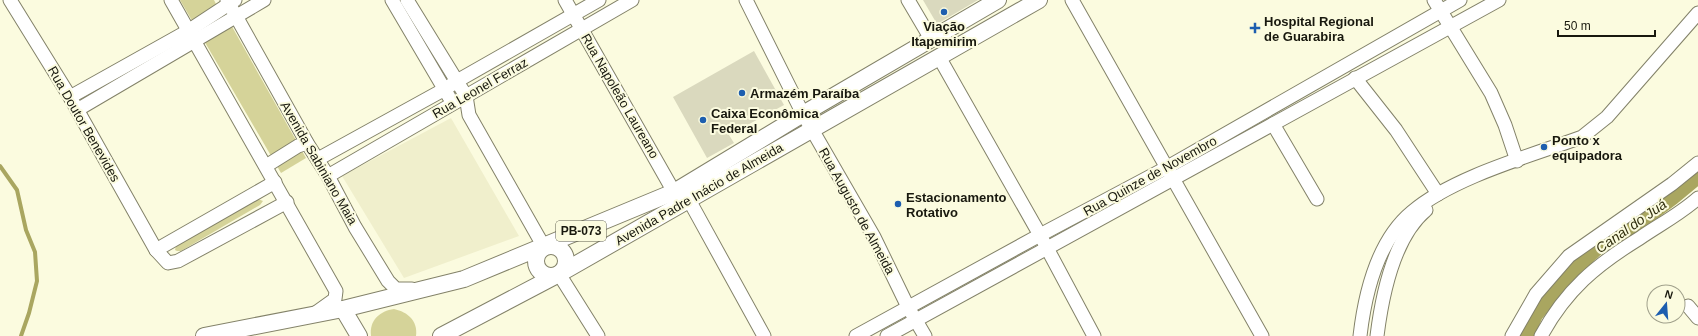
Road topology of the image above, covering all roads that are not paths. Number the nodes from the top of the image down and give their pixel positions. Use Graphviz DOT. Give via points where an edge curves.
graph roads {
  1 [pos="10,0"];
  2 [pos="171,0"];
  3 [pos="264,0"];
  4 [pos="392,0"];
  5 [pos="407,0"];
  6 [pos="565,0"];
  7 [pos="599,0"];
  8 [pos="632,0"];
  9 [pos="746,0"];
  10 [pos="908,0"];
  11 [pos="998,0"];
  12 [pos="1039,0"];
  13 [pos="1072,0"];
  14 [pos="1460,0"];
  15 [pos="1499,0"];
  16 [pos="230,1"];
  17 [pos="586,3"];
  18 [pos="1438,5"];
  19 [pos="1698,13"];
  20 [pos="573,15"];
  21 [pos="237,16"];
  22 [pos="596,21"];
  23 [pos="1450,26"];
  24 [pos="582,29"];
  25 [pos="191,35"];
  26 [pos="931,39"];
  27 [pos="939,57"];
  28 [pos="1355,78"];
  29 [pos="457,81"];
  30 [pos="445,90"];
  31 [pos="466,96"];
  32 [pos="70,98"];
  33 [pos="453,104"];
  34 [pos="77,110"];
  35 [pos="803,114"];
  36 [pos="469,115"];
  37 [pos="1273,124"];
  38 [pos="812,129"];
  39 [pos="307,143"];
  40 [pos="318,158"];
  41 [pos="1517,161"];
  42 [pos="1698,163"];
  43 [pos="266,166"];
  44 [pos="1166,168"];
  45 [pos="328,176"];
  46 [pos="1172,180"];
  47 [pos="275,182"];
  48 [pos="1451,188"];
  49 [pos="674,192"];
  50 [pos="1438,194"];
  51 [pos="1698,198"];
  52 [pos="1317,199"];
  53 [pos="689,200"];
  54 [pos="287,202"];
  55 [pos="1414,216"];
  56 [pos="1040,235"];
  57 [pos="544,247"];
  58 [pos="1047,249"];
  59 [pos="156,250"];
  60 [pos="559,274"];
  61 [pos="434,287"];
  62 [pos="1688,306"];
  63 [pos="908,307"];
  64 [pos="343,309"];
  65 [pos="313,314"];
  66 [pos="1698,318"];
  67 [pos="916,320"];
  68 [pos="448,334"];
  69 [pos="204,336"];
  70 [pos="359,336"];
  71 [pos="598,336"];
  72 [pos="764,336"];
  73 [pos="856,336"];
  74 [pos="887,336"];
  75 [pos="925,336"];
  76 [pos="1094,336"];
  77 [pos="1262,336"];
  78 [pos="1360,336"];
  79 [pos="1376,336"];
  80 [pos="1512,336"];
  81 [pos="1541,336"];
  1 -- 32 [label="street, Rua Doutor Benevides"];
  2 -- 25 [label="street"];
  3 -- 21 [label="street"];
  4 -- 30 [label="street"];
  5 -- 29 [label="street"];
  6 -- 20 [label="street, Rua Napoleão Laureano"];
  7 -- 17 [label="street, Rua Leonel Ferraz"];
  8 -- 22 [label="street, Rua Leonel Ferraz"];
  9 -- 35 [label="street, Rua Augusto de Almeida"];
  10 -- 26 [label="street"];
  11 -- 26 [label="main road, Avenida Padre Inácio de Almeida / PB-073"];
  12 -- 27 [label="main road, Avenida Padre Inácio de Almeida / PB-073"];
  13 -- 44 [label="street"];
  14 -- 18 [label="street, Rua Quinze de Novembro"];
  15 -- 23 [label="street, Rua Quinze de Novembro"];
  16 -- 21 [label="street, Avenida Sabiniano Maia"];
  16 -- 25 [label="street"];
  17 -- 20 [label="street, Rua Leonel Ferraz"];
  17 -- 22 [label="street, Rua Napoleão Laureano"];
  18 -- 23 [label="street"];
  18 -- 44 [label="street, Rua Quinze de Novembro"];
  19 -- 41 [label="street" via="1618,106 1593,130 1582,137"];
  20 -- 24 [label="street, Rua Napoleão Laureano"];
  20 -- 29 [label="street, Rua Leonel Ferraz"];
  21 -- 25 [label="street"];
  21 -- 39 [label="street, Avenida Sabiniano Maia"];
  22 -- 24 [label="street, Rua Leonel Ferraz"];
  23 -- 28 [label="street, Rua Quinze de Novembro"];
  23 -- 41 [label="street" via="1491,93"];
  24 -- 31 [label="street, Rua Leonel Ferraz"];
  24 -- 49 [label="street, Rua Napoleão Laureano"];
  25 -- 32 [label="street"];
  25 -- 34 [label="street"];
  25 -- 43 [label="street"];
  26 -- 27 [label="main road" via="937,39 944,45"];
  26 -- 35 [label="main road, Avenida Padre Inácio de Almeida / PB-073"];
  27 -- 38 [label="main road, Avenida Padre Inácio de Almeida / PB-073"];
  27 -- 56 [label="street"];
  28 -- 37 [label="street, Rua Quinze de Novembro"];
  28 -- 50 [label="street" via="1396,130"];
  29 -- 30 [label="street, Rua Leonel Ferraz"];
  29 -- 31 [label="street"];
  30 -- 33 [label="street"];
  30 -- 40 [label="street, Rua Leonel Ferraz"];
  31 -- 33 [label="street, Rua Leonel Ferraz"];
  31 -- 36 [label="street"];
  32 -- 34 [label="street, Rua Doutor Benevides"];
  33 -- 36 [label="street"];
  33 -- 45 [label="street, Rua Leonel Ferraz"];
  34 -- 59 [label="street, Rua Doutor Benevides"];
  35 -- 38 [label="street, Rua Augusto de Almeida"];
  35 -- 49 [label="main road, Avenida Padre Inácio de Almeida / PB-073"];
  36 -- 57 [label="street"];
  37 -- 46 [label="street, Rua Quinze de Novembro"];
  37 -- 52 [label="street"];
  38 -- 53 [label="main road, Avenida Padre Inácio de Almeida / PB-073"];
  38 -- 63 [label="street, Rua Augusto de Almeida" via="874,237"];
  39 -- 40 [label="street, Avenida Sabiniano Maia"];
  39 -- 43 [label="street" via="292,149"];
  40 -- 45 [label="street, Avenida Sabiniano Maia"];
  41 -- 48 [label="street"];
  42 -- 80 [label="street" via="1569,256 1536,294"];
  43 -- 47 [label="street"];
  44 -- 46 [label="street"];
  44 -- 56 [label="street, Rua Quinze de Novembro"];
  45 -- 61 [label="street, Avenida Sabiniano Maia" via="355,227 396,290"];
  46 -- 58 [label="street, Rua Quinze de Novembro"];
  46 -- 77 [label="street"];
  47 -- 54 [label="street"];
  47 -- 59 [label="street"];
  48 -- 50 [label="street"];
  48 -- 55 [label="street"];
  49 -- 57 [label="main road, Avenida Padre Inácio de Almeida / PB-073"];
  50 -- 55 [label="street"];
  51 -- 81 [label="street" via="1587,276 1567,295"];
  53 -- 60 [label="main road, Avenida Padre Inácio de Almeida / PB-073"];
  53 -- 72 [label="street"];
  54 -- 59 [label="street, Rua Doutor Benevides" via="171,264 168,264"];
  54 -- 65 [label="street" via="336,291 335,299"];
  55 -- 78 [label="street" via="1397,228 1386,244 1368,290"];
  55 -- 79 [label="street" via="1394,263 1380,310"];
  56 -- 58 [label="street"];
  56 -- 63 [label="street, Rua Quinze de Novembro"];
  57 -- 60 [label="main road" via="536,260 539,270 548,276"];
  57 -- 61 [label="main road, Avenida Padre Inácio de Almeida / PB-073" via="464,279"];
  58 -- 67 [label="street, Rua Quinze de Novembro"];
  58 -- 76 [label="street"];
  60 -- 68 [label="main road, Avenida Padre Inácio de Almeida / PB-073"];
  60 -- 71 [label="street"];
  61 -- 64 [label="main road, Avenida Padre Inácio de Almeida / PB-073"];
  62 -- 66 [label="street"];
  63 -- 67 [label="street, Rua Augusto de Almeida"];
  63 -- 73 [label="street, Rua Quinze de Novembro"];
  64 -- 65 [label="main road, PB-073"];
  64 -- 70 [label="main road"];
  65 -- 69 [label="main road, PB-073"];
  67 -- 74 [label="street, Rua Quinze de Novembro"];
  67 -- 75 [label="street, Rua Augusto de Almeida"];
}
